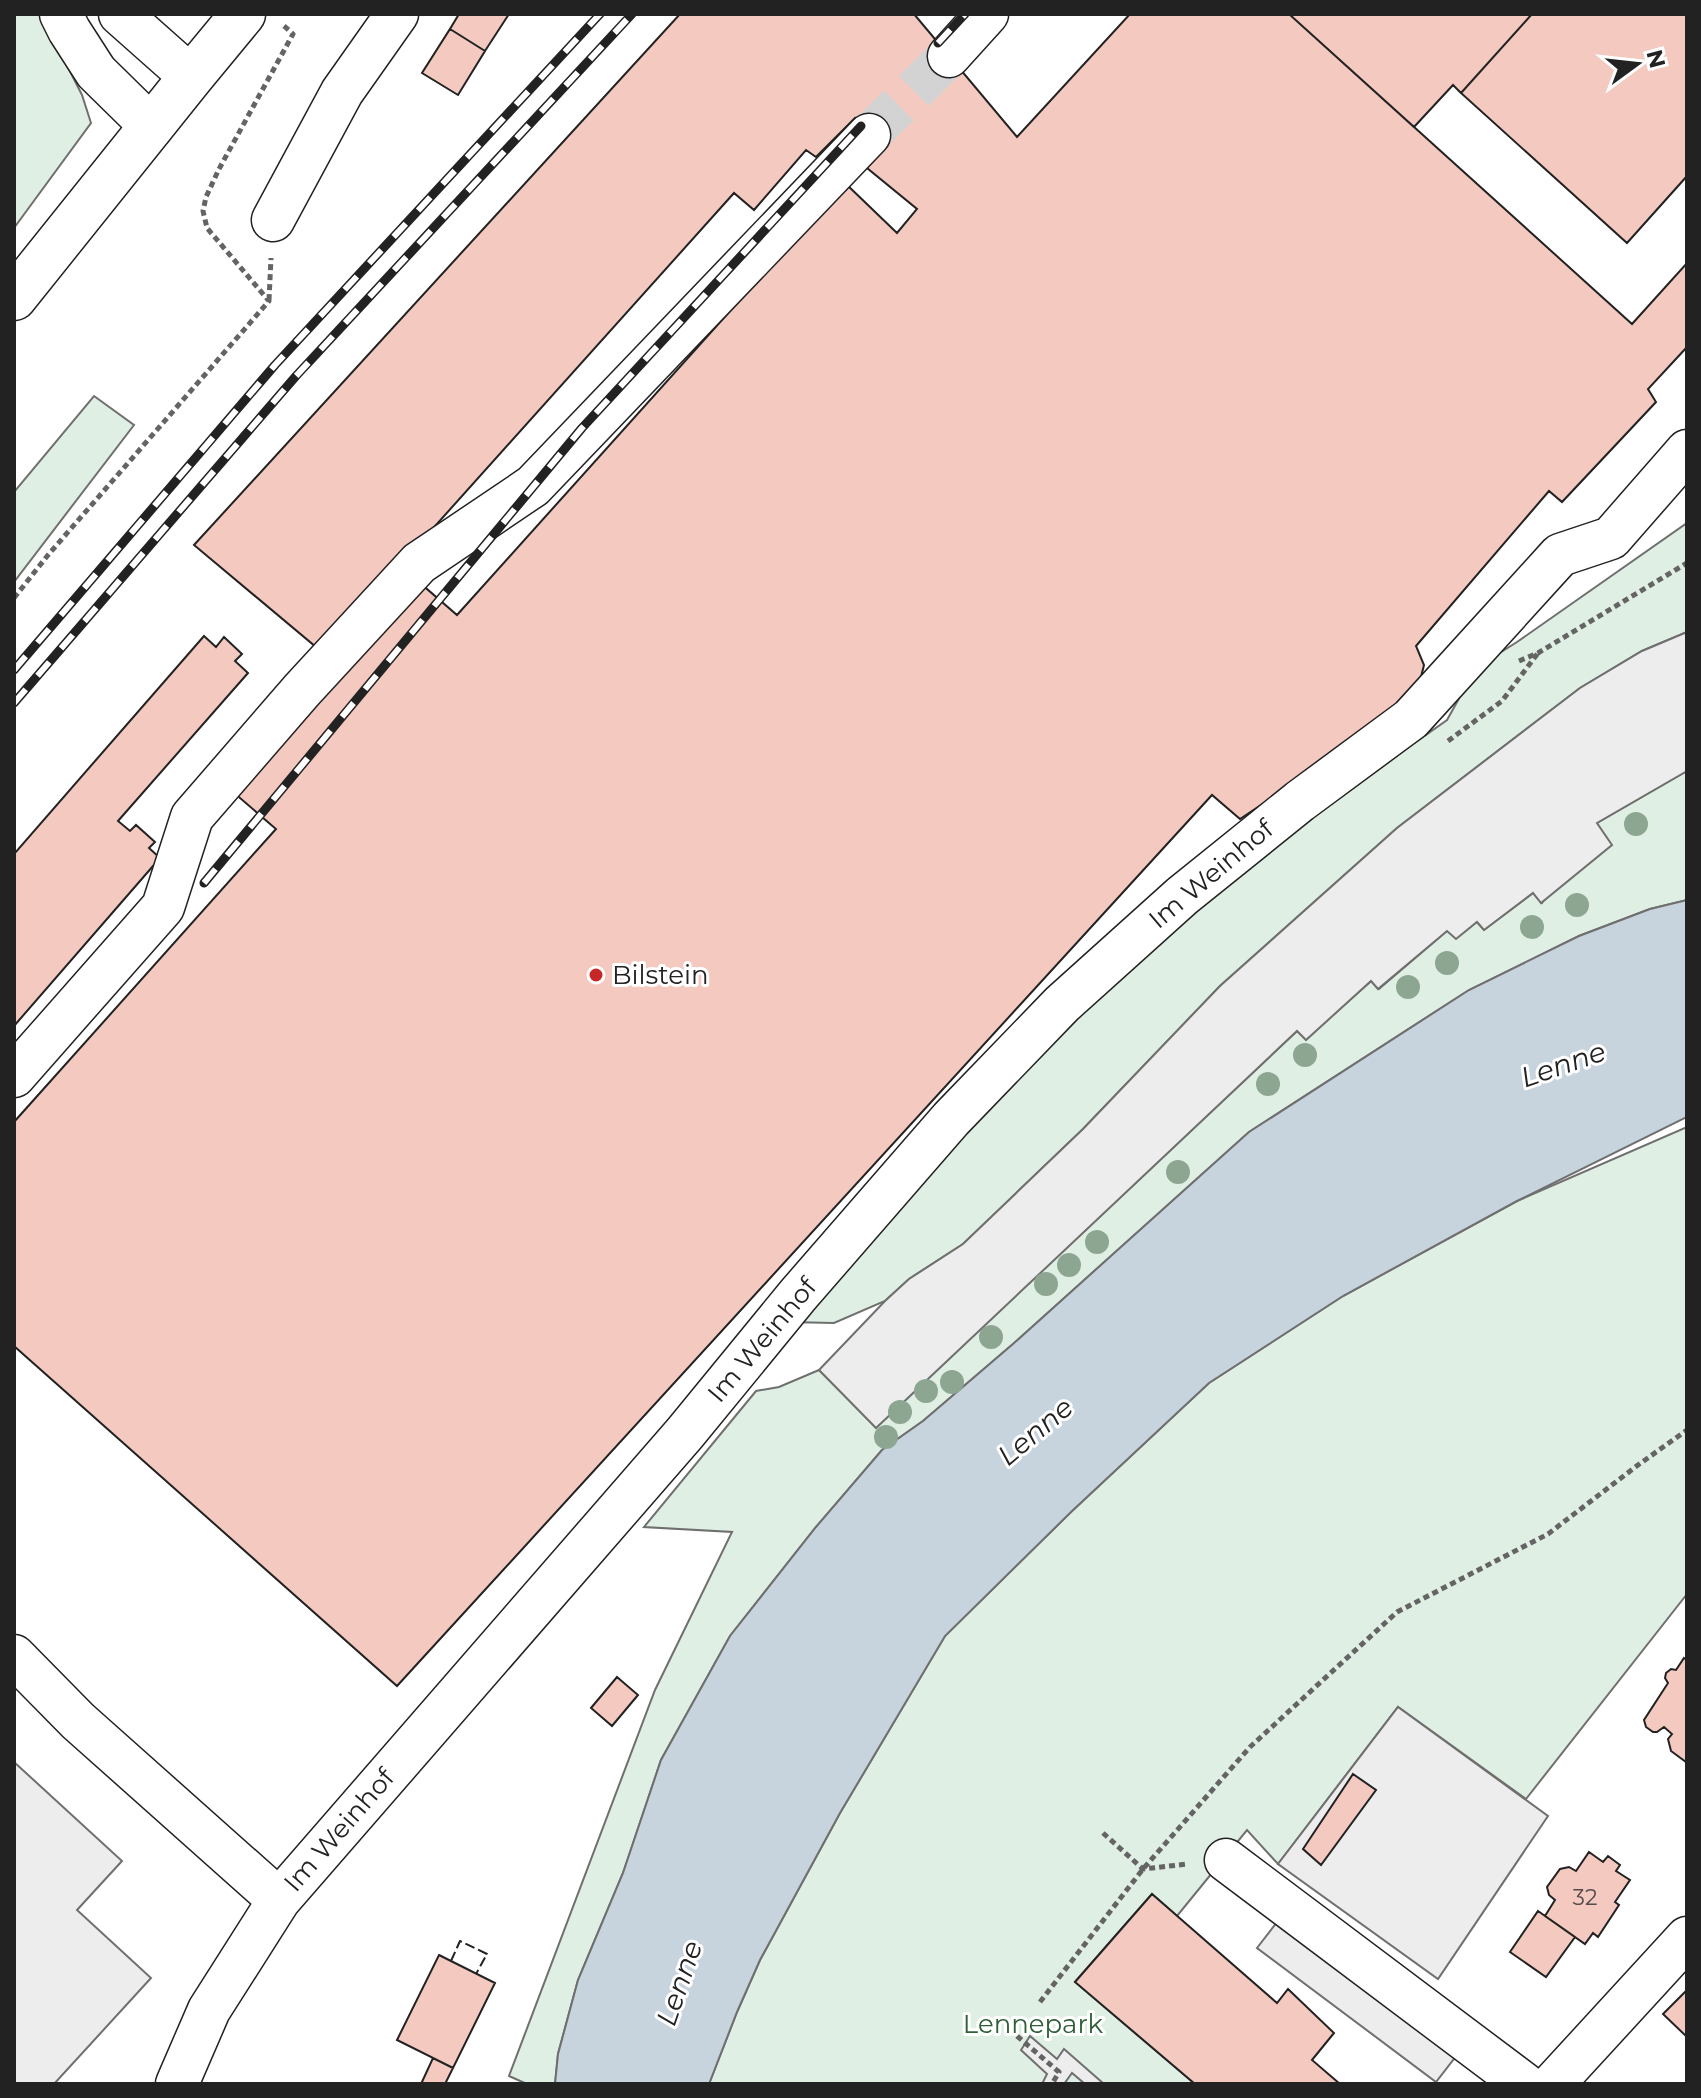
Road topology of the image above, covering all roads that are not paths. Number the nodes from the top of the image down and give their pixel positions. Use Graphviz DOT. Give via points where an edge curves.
graph roads {
  1 [pos="61,14"];
  2 [pos="120,14"];
  3 [pos="397,14"];
  4 [pos="987,14"];
  5 [pos="262,19"];
  6 [pos="949,56"];
  7 [pos="191,77"];
  8 [pos="152,127"];
  9 [pos="869,135"];
  10 [pos="273,220"];
  11 [pos="14,298"];
  12 [pos="1687,451"];
  13 [pos="14,1076"];
  14 [pos="14,1656"];
  15 [pos="1226,1860"];
  16 [pos="279,1900"];
  17 [pos="1687,1938"];
  18 [pos="177,2084"];
  19 [pos="1524,2084"];
  20 [pos="1553,2084"];
  1 -- 8 [label="street" via="96,72"];
  2 -- 7 [label="street"];
  3 -- 10 [label="street" via="342,92"];
  4 -- 6 [label="street"];
  5 -- 7 [label="main road"];
  7 -- 8 [label="main road"];
  8 -- 11 [label="main road"];
  9 -- 13 [label="street" via="533,486 419,563 302,690 192,817 163,907"];
  12 -- 16 [label="street, Im Weinhof" via="1611,538 1560,555 1411,719 1182,896 1062,1004 951,1119"];
  14 -- 16 [label="street" via="78,1721"];
  15 -- 19 [label="street"];
  16 -- 18 [label="street, Im Weinhof" via="209,2010"];
  17 -- 20 [label="street"];
}
